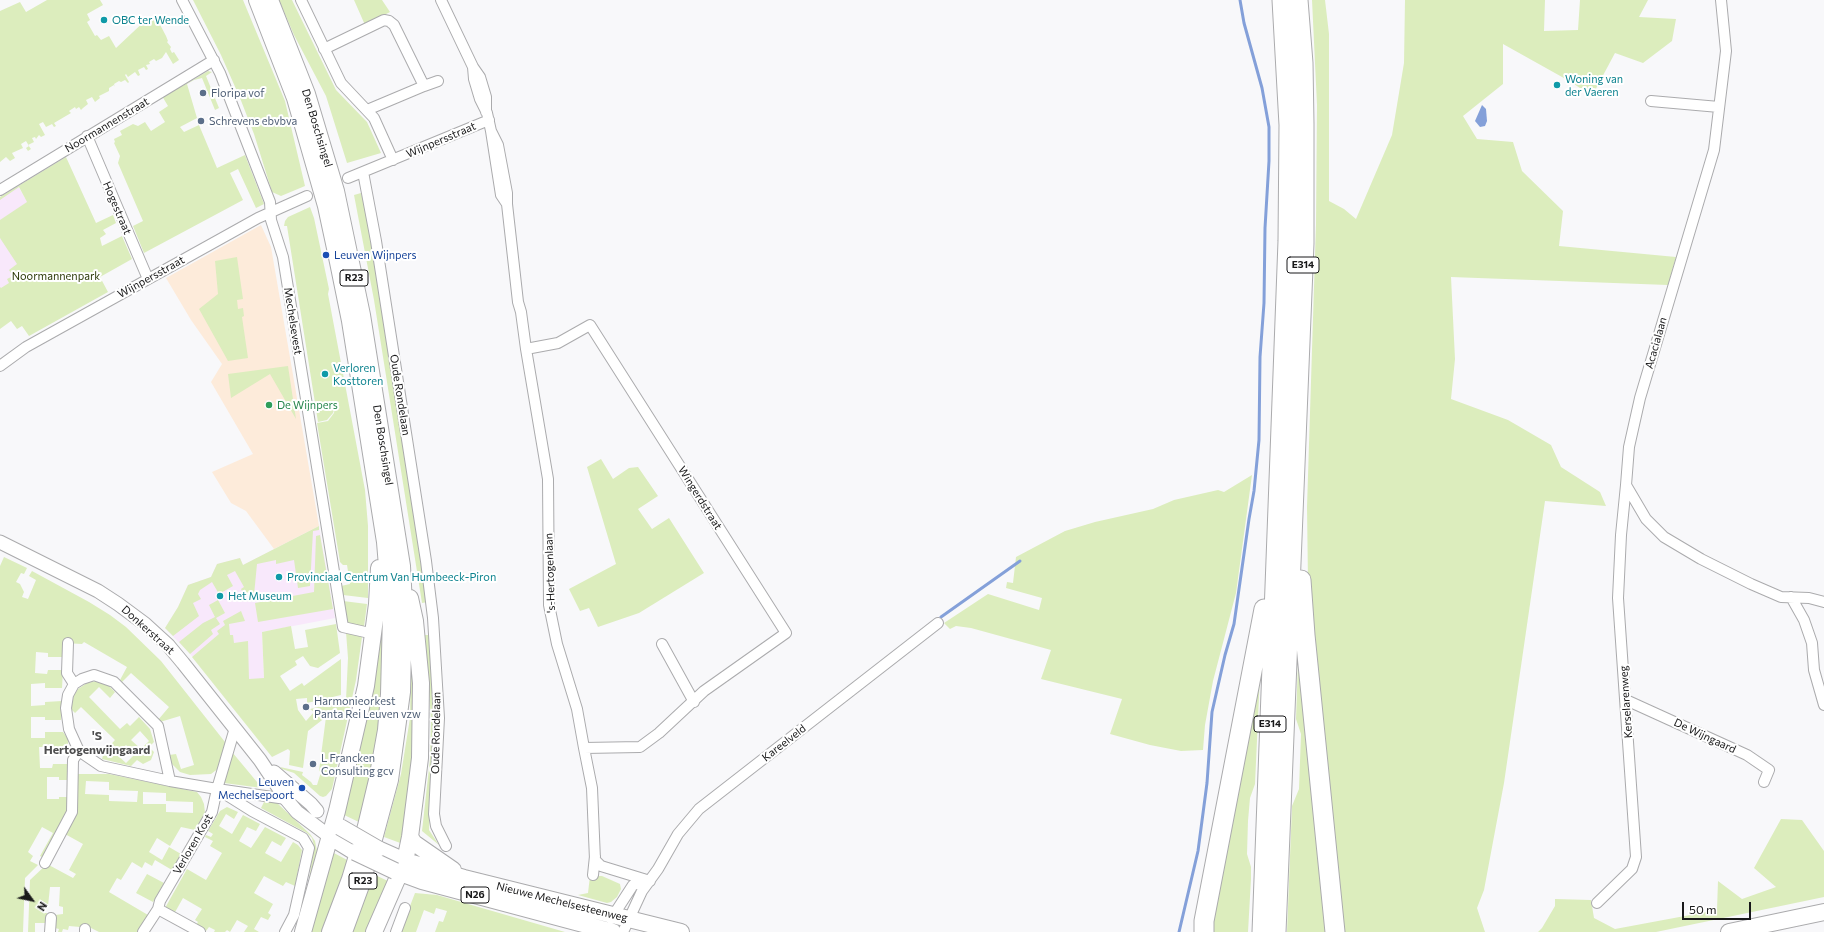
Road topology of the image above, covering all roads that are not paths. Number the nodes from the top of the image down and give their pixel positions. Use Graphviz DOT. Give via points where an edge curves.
graph roads {
  1 [pos="182,0"];
  2 [pos="257,0"];
  3 [pos="270,0"];
  4 [pos="301,0"];
  5 [pos="441,0"];
  6 [pos="1282,0"];
  7 [pos="1298,0"];
  8 [pos="1721,0"];
  9 [pos="324,49"];
  10 [pos="214,60"];
  11 [pos="438,80"];
  12 [pos="424,86"];
  13 [pos="1651,101"];
  14 [pos="1719,107"];
  15 [pos="367,110"];
  16 [pos="488,116"];
  17 [pos="87,136"];
  18 [pos="393,160"];
  19 [pos="363,172"];
  20 [pos="348,178"];
  21 [pos="0,190"];
  22 [pos="307,196"];
  23 [pos="270,211"];
  24 [pos="148,279"];
  25 [pos="526,348"];
  26 [pos="0,366"];
  27 [pos="1626,485"];
  28 [pos="1278,515"];
  29 [pos="1292,530"];
  30 [pos="0,542"];
  31 [pos="385,542"];
  32 [pos="402,566"];
  33 [pos="1793,598"];
  34 [pos="1824,602"];
  35 [pos="433,618"];
  36 [pos="415,621"];
  37 [pos="938,623"];
  38 [pos="374,634"];
  39 [pos="68,643"];
  40 [pos="662,644"];
  41 [pos="74,684"];
  42 [pos="1626,700"];
  43 [pos="694,702"];
  44 [pos="1824,705"];
  45 [pos="235,728"];
  46 [pos="584,748"];
  47 [pos="79,751"];
  48 [pos="260,760"];
  49 [pos="170,781"];
  50 [pos="1764,782"];
  51 [pos="218,789"];
  52 [pos="259,796"];
  53 [pos="286,799"];
  54 [pos="252,811"];
  55 [pos="317,811"];
  56 [pos="372,827"];
  57 [pos="335,832"];
  58 [pos="410,837"];
  59 [pos="446,846"];
  60 [pos="594,856"];
  61 [pos="45,863"];
  62 [pos="400,866"];
  63 [pos="593,875"];
  64 [pos="464,878"];
  65 [pos="650,881"];
  66 [pos="1597,903"];
  67 [pos="406,908"];
  68 [pos="158,909"];
  69 [pos="1824,912"];
  70 [pos="613,915"];
  71 [pos="51,918"];
  72 [pos="626,925"];
  73 [pos="1202,928"];
  74 [pos="608,931"];
  75 [pos="50,932"];
  76 [pos="143,932"];
  77 [pos="200,932"];
  78 [pos="285,932"];
  79 [pos="303,932"];
  80 [pos="330,932"];
  81 [pos="344,932"];
  82 [pos="374,932"];
  83 [pos="396,932"];
  84 [pos="682,932"];
  85 [pos="1262,932"];
  86 [pos="1276,932"];
  87 [pos="1335,932"];
  88 [pos="1729,932"];
  1 -- 10 [label="street, Mechelsevest"];
  2 -- 31 [label="main road, Den Boschsingel / R23" via="295,98 326,206 350,321"];
  3 -- 32 [label="main road, Den Boschsingel / R23" via="308,94 336,191 362,315"];
  4 -- 9 [label="street"];
  5 -- 16 [label="street, 's-Hertogenlaan" via="473,67 480,76"];
  6 -- 28 [label="highway, E314" via="1289,117 1288,226"];
  7 -- 29 [label="highway, E314" via="1304,116 1304,236"];
  8 -- 14 [label="street, Acacialaan" via="1726,51"];
  9 -- 12 [label="street" via="384,20 388,21 395,26"];
  9 -- 15 [label="street" via="341,83"];
  10 -- 17 [label="street, Noormannenstraat"];
  10 -- 23 [label="street, Mechelsevest" via="270,202"];
  11 -- 12 [label="street"];
  12 -- 15 [label="street"];
  13 -- 14 [label="street"];
  14 -- 27 [label="street, Acacialaan" via="1714,150 1640,398 1629,446"];
  15 -- 18 [label="street" via="374,118"];
  16 -- 18 [label="street, Wijnpersstraat"];
  16 -- 25 [label="street, 's-Hertogenlaan" via="501,195 507,204"];
  17 -- 21 [label="street, Noormannenstraat"];
  17 -- 24 [label="street, Hogestraat"];
  18 -- 19 [label="street, Wijnpersstraat"];
  19 -- 20 [label="street, Wijnpersstraat"];
  19 -- 35 [label="street, Oude Rondelaan" via="417,498"];
  22 -- 23 [label="street, Wijnpersstraat"];
  23 -- 24 [label="street, Wijnpersstraat"];
  23 -- 38 [label="street, Mechelsevest" via="283,257 343,627"];
  24 -- 26 [label="street, Wijnpersstraat" via="26,347"];
  25 -- 43 [label="street, Wingerdstraat" via="558,343 590,325 786,633 704,691"];
  25 -- 46 [label="street, 's-Hertogenlaan" via="548,479 549,605 557,644 577,709"];
  27 -- 33 [label="street" via="1646,519 1664,537 1751,584 1781,597"];
  27 -- 42 [label="street, Kerselarenweg" via="1618,598"];
  28 -- 73 [label="highway" via="1270,533 1264,614"];
  28 -- 85 [label="highway, E314"];
  29 -- 86 [label="highway, E314"];
  29 -- 87 [label="highway" via="1300,552 1305,635"];
  30 -- 45 [label="street, Donkerstraat" via="98,591 145,624 168,645"];
  31 -- 38 [label="main road" via="379,554"];
  31 -- 56 [label="main road, Den Boschsingel / R23" via="391,614 389,694"];
  32 -- 36 [label="main road"];
  32 -- 56 [label="main road, Den Boschsingel / R23" via="402,692 390,780"];
  33 -- 34 [label="street" via="1809,598"];
  33 -- 44 [label="street" via="1812,643 1814,670"];
  35 -- 36 [label="street"];
  35 -- 59 [label="street, Oude Rondelaan" via="439,718 434,814 436,826"];
  36 -- 58 [label="main road" via="422,720"];
  37 -- 65 [label="street, Kareelveld" via="699,809 678,834"];
  38 -- 57 [label="main road" via="366,686"];
  39 -- 41 [label="street" via="67,673"];
  40 -- 43 [label="street"];
  41 -- 47 [label="street" via="68,696 67,720"];
  41 -- 49 [label="street" via="82,678 94,675 114,682 158,726"];
  42 -- 50 [label="street, De Wijngaard" via="1747,755 1769,770"];
  42 -- 66 [label="street, Kerselarenweg" via="1635,863"];
  43 -- 46 [label="street, Wingerdstraat" via="640,747"];
  45 -- 48 [label="street, Donkerstraat"];
  45 -- 51 [label="street, Verloren Kost"];
  46 -- 60 [label="street, 's-Hertogenlaan" via="592,788"];
  47 -- 49 [label="street" via="101,766"];
  47 -- 61 [label="street" via="73,760 72,812"];
  48 -- 53 [label="street, Donkerstraat"];
  48 -- 55 [label="street, Donkerstraat"];
  49 -- 51 [label="street"];
  51 -- 52 [label="street"];
  51 -- 54 [label="street"];
  51 -- 68 [label="street, Verloren Kost" via="212,812 160,901"];
  52 -- 53 [label="street"];
  52 -- 54 [label="street"];
  53 -- 55 [label="street"];
  53 -- 57 [label="street, Donkerstraat" via="297,812"];
  54 -- 78 [label="street" via="303,838 309,848 294,914"];
  55 -- 57 [label="street, Donkerstraat"];
  56 -- 80 [label="main road, R23"];
  56 -- 81 [label="main road, R23" via="363,880"];
  57 -- 62 [label="main road, Nieuwe Mechelsesteenweg / N26, bridge" via="378,849"];
  57 -- 79 [label="main road"];
  58 -- 62 [label="main road"];
  58 -- 64 [label="main road" via="414,843"];
  60 -- 63 [label="street, 's-Hertogenlaan"];
  60 -- 65 [label="street" via="601,866"];
  62 -- 64 [label="main road, Nieuwe Mechelsesteenweg / N26"];
  62 -- 74 [label="main road, Nieuwe Mechelsesteenweg / N26" via="422,881"];
  62 -- 82 [label="main road"];
  64 -- 70 [label="main road, Nieuwe Mechelsesteenweg / N26"];
  65 -- 70 [label="street" via="633,885"];
  65 -- 72 [label="street, Kareelveld" via="642,891"];
  67 -- 83 [label="street"];
  68 -- 76 [label="street, Verloren Kost"];
  68 -- 77 [label="street"];
  69 -- 88 [label="main road"];
  70 -- 72 [label="main road, Nieuwe Mechelsesteenweg / N26"];
  70 -- 74 [label="street"];
  71 -- 75 [label="street"];
  72 -- 84 [label="main road, Nieuwe Mechelsesteenweg / N26"];
}
